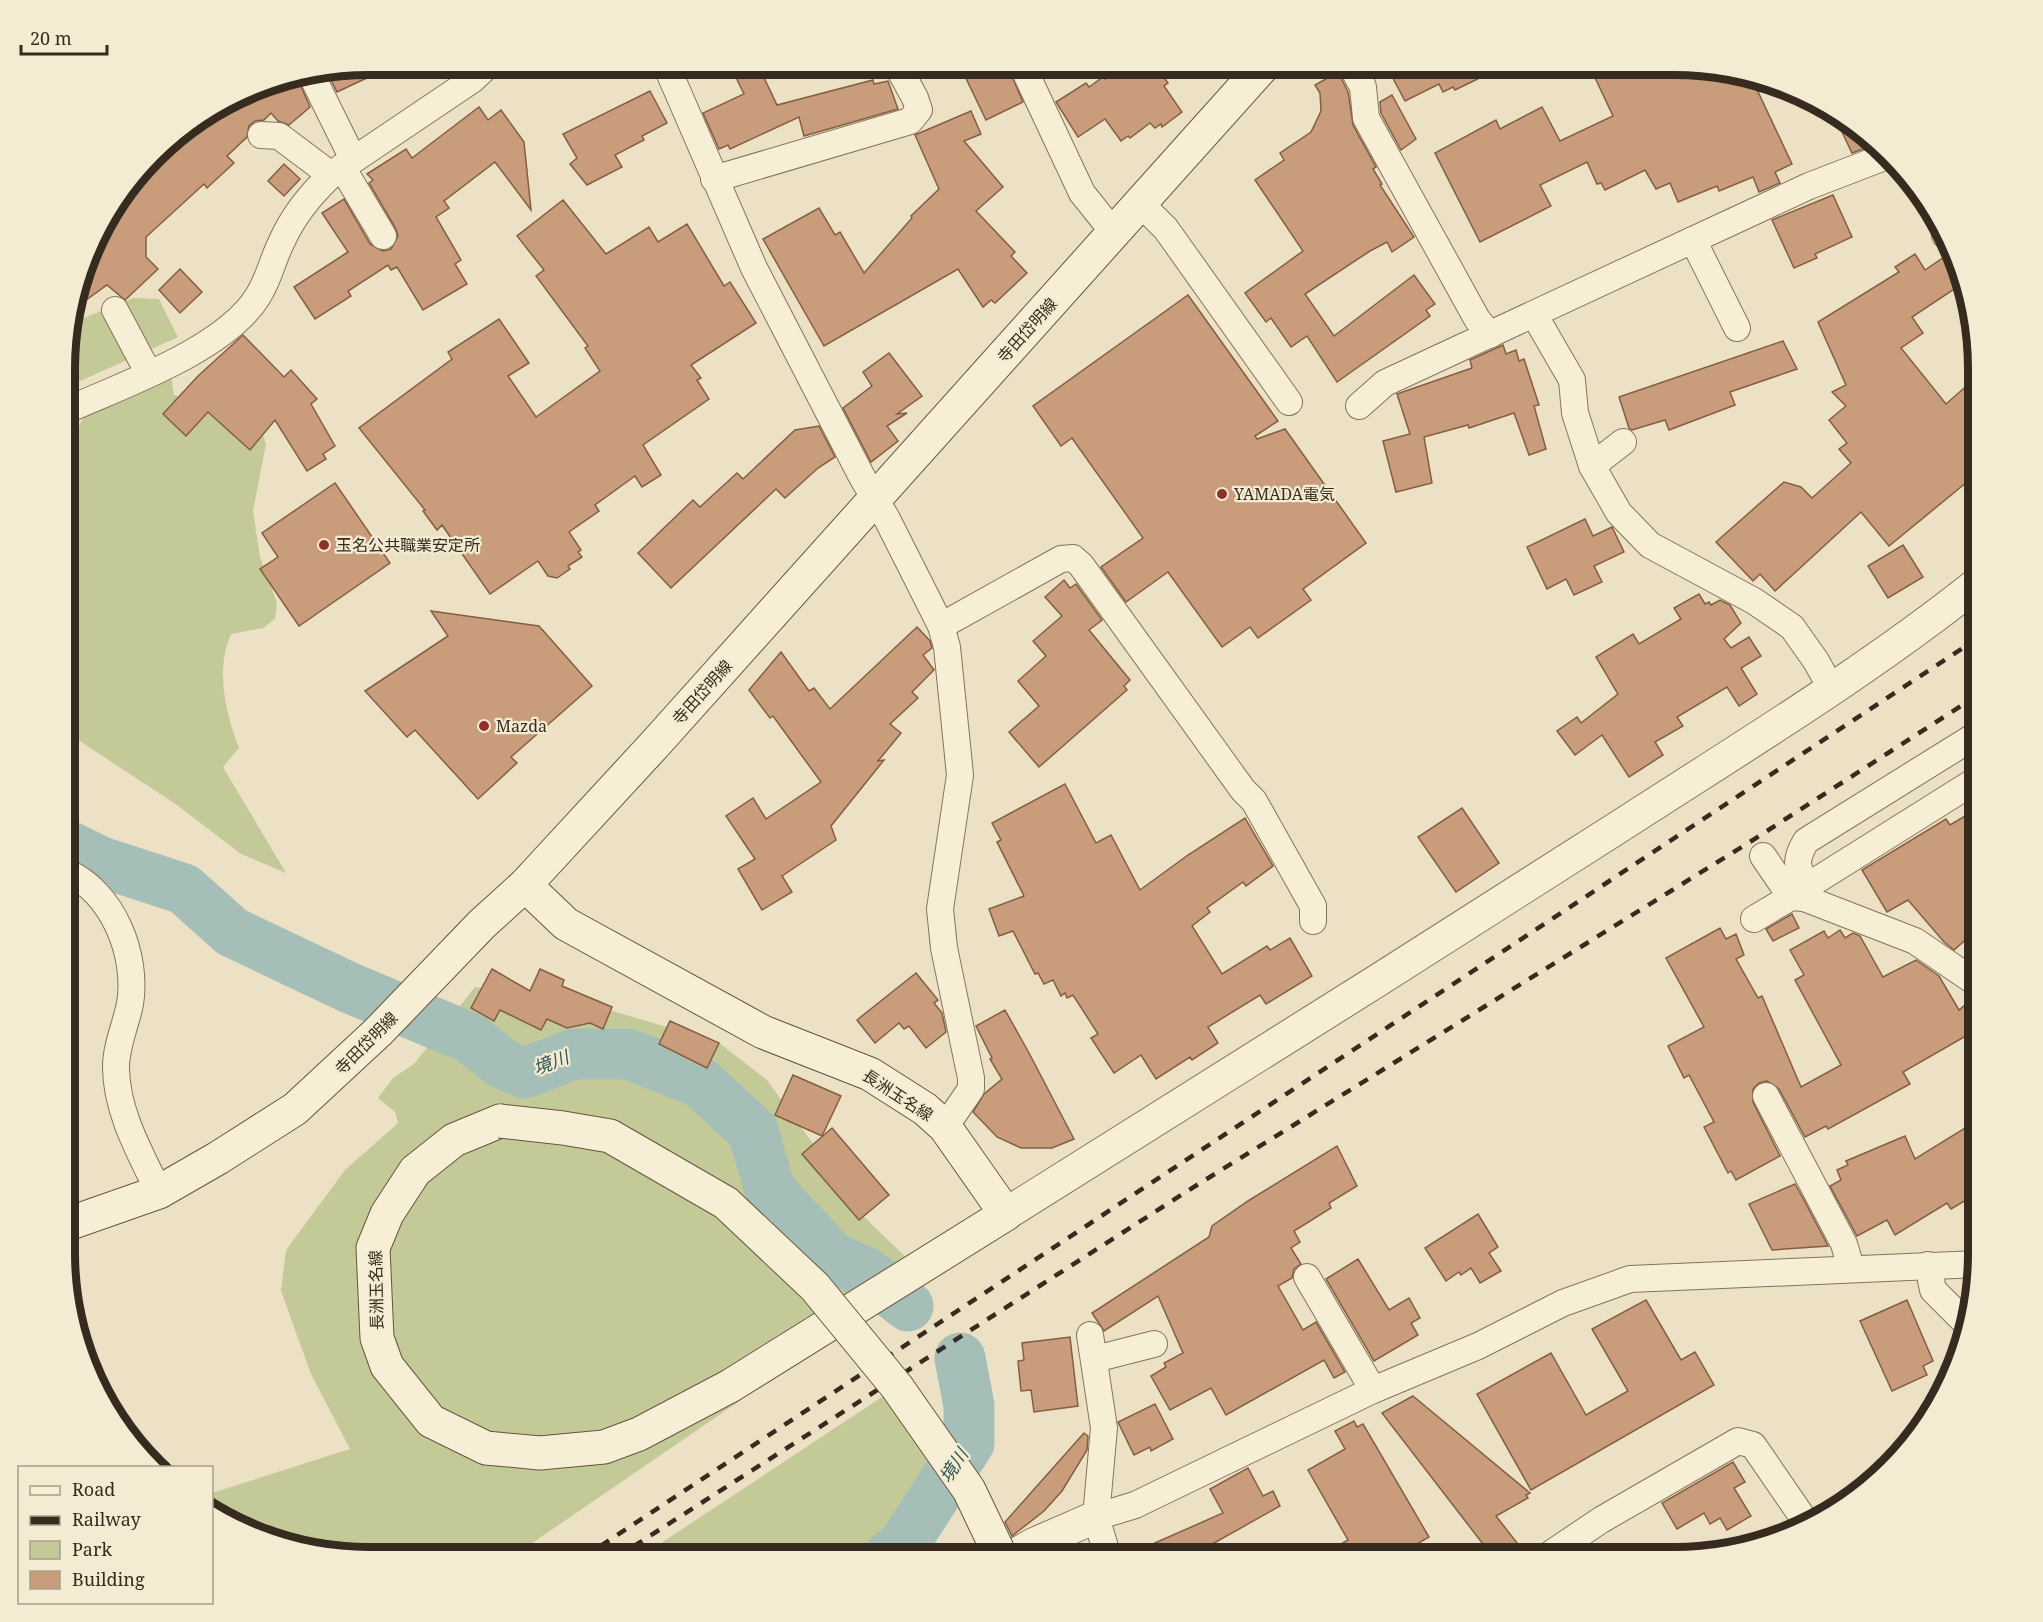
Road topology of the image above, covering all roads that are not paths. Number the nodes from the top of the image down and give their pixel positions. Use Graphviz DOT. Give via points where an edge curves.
graph roads {
  1 [pos="477,75"];
  2 [pos="670,75"];
  3 [pos="902,75"];
  4 [pos="1027,75"];
  5 [pos="1255,75"];
  6 [pos="1356,75"];
  7 [pos="313,81"];
  8 [pos="261,135"];
  9 [pos="1880,159"];
  10 [pos="342,167"];
  11 [pos="714,178"];
  12 [pos="1140,203"];
  13 [pos="1114,233"];
  14 [pos="383,236"];
  15 [pos="1693,240"];
  16 [pos="115,310"];
  17 [pos="1535,316"];
  18 [pos="1737,328"];
  19 [pos="1490,335"];
  20 [pos="149,374"];
  21 [pos="1289,402"];
  22 [pos="75,406"];
  23 [pos="1359,406"];
  24 [pos="1623,442"];
  25 [pos="1592,466"];
  26 [pos="875,500"];
  27 [pos="1968,591"];
  28 [pos="941,626"];
  29 [pos="1831,688"];
  30 [pos="1968,740"];
  31 [pos="1968,785"];
  32 [pos="1763,856"];
  33 [pos="75,879"];
  34 [pos="525,885"];
  35 [pos="1800,894"];
  36 [pos="1754,919"];
  37 [pos="1314,921"];
  38 [pos="1968,974"];
  39 [pos="1766,1096"];
  40 [pos="945,1127"];
  41 [pos="159,1192"];
  42 [pos="1006,1214"];
  43 [pos="75,1221"];
  44 [pos="1967,1264"];
  45 [pos="1928,1265"];
  46 [pos="1851,1268"];
  47 [pos="1307,1277"];
  48 [pos="839,1317"];
  49 [pos="839,1317"];
  50 [pos="839,1317"];
  51 [pos="839,1317"];
  52 [pos="1960,1317"];
  53 [pos="1154,1344"];
  54 [pos="1373,1390"];
  55 [pos="1096,1517"];
  56 [pos="1803,1518"];
  57 [pos="996,1547"];
  58 [pos="1029,1547"];
  59 [pos="1105,1547"];
  60 [pos="1561,1547"];
  1 -- 10 [label="street"];
  2 -- 11 [label="street"];
  3 -- 11 [label="street" via="919,110 910,121"];
  4 -- 13 [label="street" via="1082,194"];
  5 -- 12 [label="main road, 寺田岱明線"];
  6 -- 19 [label="street" via="1363,87 1366,118 1477,320"];
  7 -- 10 [label="street"];
  8 -- 10 [label="street" via="279,136"];
  9 -- 15 [label="street" via="1809,186"];
  10 -- 14 [label="street"];
  10 -- 20 [label="street" via="314,191 282,239 259,295 249,308 217,336"];
  11 -- 26 [label="street" via="754,268"];
  12 -- 13 [label="main road, 寺田岱明線"];
  12 -- 21 [label="street" via="1166,229"];
  13 -- 26 [label="main road, 寺田岱明線"];
  15 -- 17 [label="street"];
  15 -- 18 [label="street"];
  16 -- 20 [label="street"];
  17 -- 19 [label="street"];
  17 -- 25 [label="street" via="1572,380 1575,413"];
  19 -- 23 [label="street" via="1385,383"];
  20 -- 22 [label="street"];
  24 -- 25 [label="street"];
  25 -- 29 [label="street" via="1619,513 1650,546 1754,601 1792,627"];
  26 -- 28 [label="street"];
  26 -- 34 [label="main road, 寺田岱明線"];
  27 -- 29 [label="street" via="1908,639"];
  28 -- 37 [label="street" via="1061,559 1073,558 1254,801 1313,906"];
  28 -- 40 [label="street" via="947,647 960,776 940,909 944,948 971,1078 971,1089"];
  29 -- 42 [label="street" via="1382,980"];
  30 -- 35 [label="street" via="1806,841 1798,855"];
  31 -- 35 [label="street"];
  32 -- 35 [label="street"];
  33 -- 41 [label="street" via="98,896 120,927 129,961 130,1001 116,1066 122,1109"];
  34 -- 40 [label="main road, 長洲玉名線" via="566,924 763,1032 870,1074 925,1109"];
  34 -- 41 [label="main road, 寺田岱明線" via="378,1032 294,1109"];
  35 -- 36 [label="street"];
  35 -- 38 [label="street" via="1915,941"];
  39 -- 46 [label="street" via="1844,1244"];
  40 -- 42 [label="main road, 長洲玉名線"];
  41 -- 43 [label="main road, 寺田岱明線"];
  42 -- 48 [label="main road, 長洲玉名線, bridge"];
  44 -- 45 [label="street"];
  45 -- 46 [label="street"];
  45 -- 52 [label="street" via="1933,1290"];
  46 -- 54 [label="street" via="1630,1279 1563,1303 1478,1346"];
  47 -- 54 [label="street"];
  49 -- 50 [label="main road, 長洲玉名線, bridge" via="730,1386 639,1434 604,1447 540,1453 486,1448 431,1421 387,1366 377,1338 374,1248 387,1214 415,1171 454,1140 500,1121 563,1128 610,1136 726,1203 809,1281"];
  51 -- 57 [label="main road, 長洲玉名線, bridge" via="897,1387 969,1490"];
  53 -- 55 [label="street" via="1092,1347 1104,1428"];
  54 -- 55 [label="street" via="1135,1505"];
  55 -- 58 [label="street"];
  55 -- 59 [label="street"];
  56 -- 60 [label="street" via="1753,1445 1738,1441"];
}
